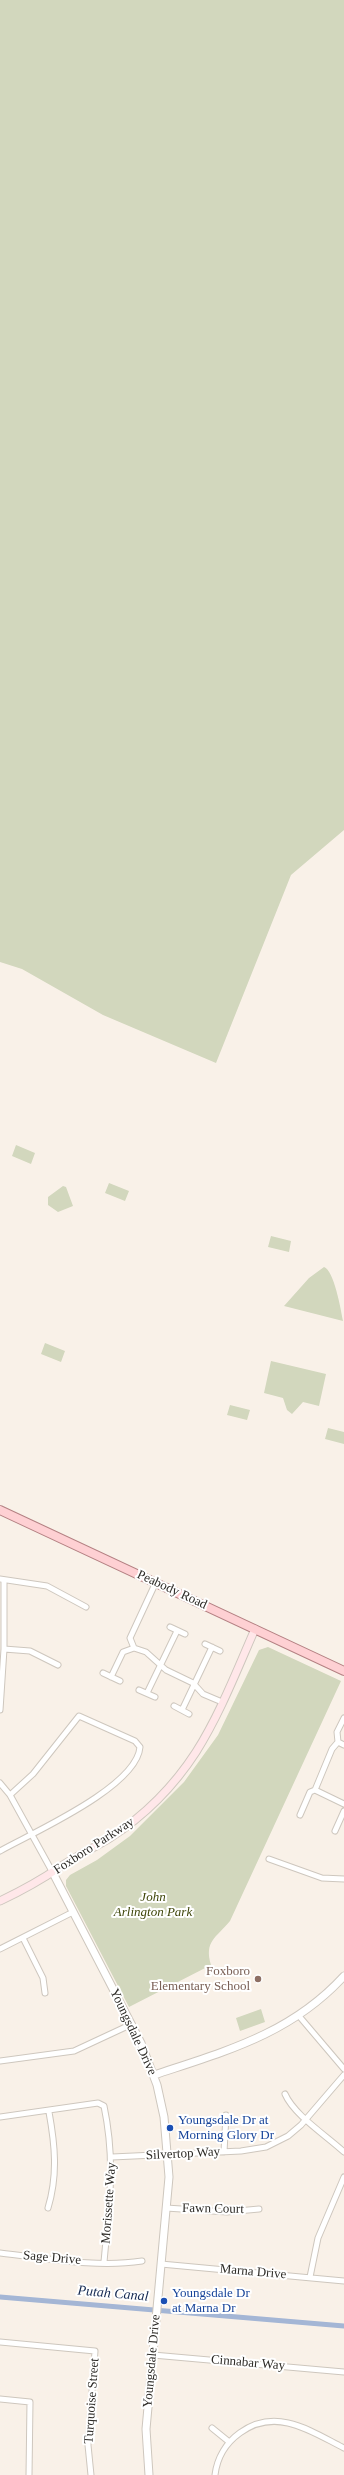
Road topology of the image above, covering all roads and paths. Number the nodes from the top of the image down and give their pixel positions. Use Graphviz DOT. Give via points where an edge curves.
graph roads {
  1 [pos="0,1510"];
  2 [pos="2,1579"];
  3 [pos="156,1582"];
  4 [pos="86,1607"];
  5 [pos="170,1627"];
  6 [pos="255,1629"];
  7 [pos="177,1631"];
  8 [pos="185,1634"];
  9 [pos="205,1644"];
  10 [pos="212,1647"];
  11 [pos="134,1648"];
  12 [pos="4,1649"];
  13 [pos="220,1651"];
  14 [pos="58,1665"];
  15 [pos="161,1665"];
  16 [pos="344,1671"];
  17 [pos="103,1673"];
  18 [pos="111,1677"];
  19 [pos="120,1681"];
  20 [pos="195,1685"];
  21 [pos="139,1690"];
  22 [pos="147,1693"];
  23 [pos="155,1697"];
  24 [pos="222,1702"];
  25 [pos="174,1706"];
  26 [pos="0,1710"];
  27 [pos="182,1710"];
  28 [pos="189,1714"];
  29 [pos="344,1718"];
  30 [pos="338,1742"];
  31 [pos="344,1745"];
  32 [pos="0,1783"];
  33 [pos="315,1790"];
  34 [pos="10,1795"];
  35 [pos="344,1804"];
  36 [pos="344,1811"];
  37 [pos="300,1815"];
  38 [pos="335,1832"];
  39 [pos="32,1834"];
  40 [pos="0,1851"];
  41 [pos="270,1859"];
  42 [pos="53,1873"];
  43 [pos="344,1878"];
  44 [pos="0,1901"];
  45 [pos="73,1912"];
  46 [pos="23,1938"];
  47 [pos="0,1949"];
  48 [pos="343,1980"];
  49 [pos="45,1993"];
  50 [pos="299,2016"];
  51 [pos="132,2024"];
  52 [pos="0,2061"];
  53 [pos="344,2069"];
  54 [pos="154,2075"];
  55 [pos="344,2075"];
  56 [pos="285,2094"];
  57 [pos="49,2112"];
  58 [pos="226,2114"];
  59 [pos="0,2117"];
  60 [pos="306,2119"];
  61 [pos="224,2152"];
  62 [pos="344,2152"];
  63 [pos="168,2154"];
  64 [pos="112,2157"];
  65 [pos="344,2177"];
  66 [pos="48,2208"];
  67 [pos="166,2208"];
  68 [pos="259,2209"];
  69 [pos="0,2253"];
  70 [pos="142,2261"];
  71 [pos="104,2262"];
  72 [pos="161,2264"];
  73 [pos="310,2277"];
  74 [pos="344,2281"];
  75 [pos="0,2342"];
  76 [pos="153,2355"];
  77 [pos="344,2372"];
  78 [pos="0,2399"];
  79 [pos="212,2428"];
  80 [pos="228,2441"];
  81 [pos="344,2448"];
  82 [pos="29,2475"];
  83 [pos="91,2475"];
  84 [pos="149,2475"];
  85 [pos="215,2475"];
  1 -- 3 [label="main road, Peabody Road"];
  2 -- 4 [label="street" via="47,1586"];
  2 -- 12 [label="street"];
  3 -- 6 [label="main road, Peabody Road"];
  3 -- 11 [label="street" via="130,1638"];
  5 -- 7 [label="street"];
  6 -- 16 [label="main road, Peabody Road"];
  6 -- 24 [label="main road, Foxboro Parkway"];
  7 -- 8 [label="street"];
  7 -- 15 [label="street"];
  9 -- 10 [label="street"];
  10 -- 13 [label="street"];
  10 -- 20 [label="street"];
  11 -- 15 [label="street" via="146,1652"];
  11 -- 18 [label="street" via="123,1652"];
  12 -- 14 [label="street" via="38,1653"];
  12 -- 26 [label="street"];
  15 -- 20 [label="street"];
  15 -- 22 [label="street"];
  17 -- 18 [label="street"];
  18 -- 19 [label="street"];
  20 -- 24 [label="street" via="203,1694"];
  20 -- 27 [label="street"];
  21 -- 22 [label="street"];
  22 -- 23 [label="street"];
  24 -- 42 [label="main road, Foxboro Parkway" via="195,1753 147,1810 110,1838"];
  25 -- 27 [label="street"];
  27 -- 28 [label="street"];
  29 -- 30 [label="street" via="338,1732"];
  30 -- 31 [label="street"];
  30 -- 33 [label="street" via="332,1749"];
  32 -- 34 [label="street, Youngsdale Drive"];
  33 -- 35 [label="street"];
  33 -- 37 [label="street" via="310,1792"];
  34 -- 39 [label="street, Youngsdale Drive"];
  34 -- 39 [label="street" via="33,1774 79,1716 138,1744 140,1749 137,1756 117,1782 87,1803"];
  36 -- 38 [label="street"];
  39 -- 40 [label="street"];
  39 -- 42 [label="street, Youngsdale Drive"];
  41 -- 43 [label="street" via="318,1877"];
  42 -- 44 [label="main road, Foxboro Parkway"];
  42 -- 45 [label="street, Youngsdale Drive"];
  45 -- 46 [label="street"];
  45 -- 51 [label="street, Youngsdale Drive"];
  46 -- 47 [label="street"];
  46 -- 49 [label="street" via="43,1978"];
  48 -- 50 [label="street"];
  50 -- 53 [label="street"];
  50 -- 54 [label="street" via="243,2046"];
  51 -- 52 [label="street" via="74,2050"];
  51 -- 54 [label="street, Youngsdale Drive"];
  54 -- 63 [label="street, Youngsdale Drive" via="164,2117"];
  55 -- 60 [label="street, Silvertop Way"];
  56 -- 60 [label="street"];
  57 -- 59 [label="street, Morissette Way"];
  57 -- 64 [label="street, Morissette Way" via="101,2104 106,2115"];
  57 -- 66 [label="street" via="56,2150 55,2179"];
  58 -- 61 [label="street"];
  60 -- 61 [label="street, Silvertop Way" via="288,2136 272,2145"];
  60 -- 62 [label="street"];
  61 -- 63 [label="street, Silvertop Way"];
  63 -- 64 [label="street, Silvertop Way"];
  63 -- 67 [label="street, Youngsdale Drive"];
  64 -- 71 [label="street, Morissette Way" via="113,2176"];
  65 -- 73 [label="street" via="318,2238"];
  67 -- 68 [label="street, Fawn Court" via="227,2212"];
  67 -- 72 [label="street, Youngsdale Drive"];
  69 -- 71 [label="street, Sage Drive"];
  70 -- 71 [label="street, Sage Drive"];
  72 -- 73 [label="street, Marna Drive"];
  72 -- 76 [label="street, Youngsdale Drive"];
  73 -- 74 [label="street, Marna Drive"];
  75 -- 83 [label="street, Turquoise Street" via="95,2351 88,2445"];
  76 -- 77 [label="street, Cinnabar Way"];
  76 -- 84 [label="street, Youngsdale Drive" via="146,2434"];
  78 -- 82 [label="street" via="30,2402"];
  79 -- 80 [label="street"];
  80 -- 81 [label="street" via="245,2429 276,2421 300,2427"];
  80 -- 85 [label="street" via="219,2458"];
}
